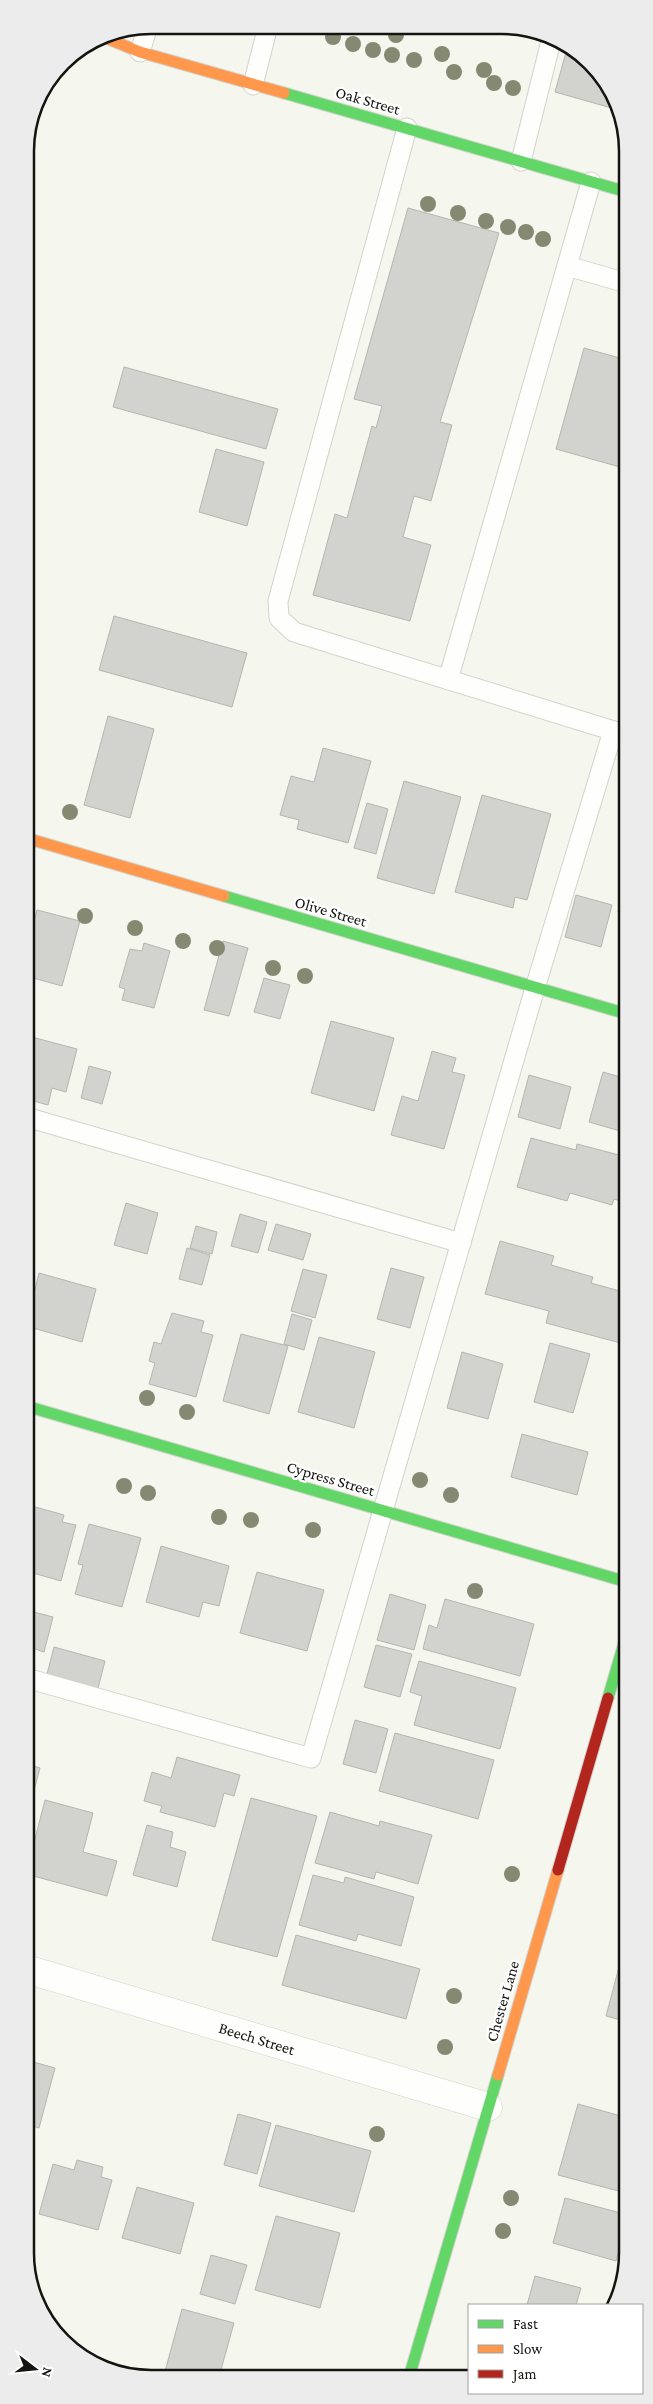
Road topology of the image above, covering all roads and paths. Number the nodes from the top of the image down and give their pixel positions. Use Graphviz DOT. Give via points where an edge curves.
graph roads {
  1 [pos="145,34"];
  2 [pos="266,34"];
  3 [pos="113,41"];
  4 [pos="550,44"];
  5 [pos="140,52"];
  6 [pos="253,85"];
  7 [pos="407,128"];
  8 [pos="520,161"];
  9 [pos="591,182"];
  10 [pos="619,190"];
  11 [pos="567,266"];
  12 [pos="619,280"];
  13 [pos="448,680"];
  14 [pos="619,733"];
  15 [pos="619,736"];
  16 [pos="34,840"];
  17 [pos="535,988"];
  18 [pos="619,1012"];
  19 [pos="34,1119"];
  20 [pos="461,1243"];
  21 [pos="34,1408"];
  22 [pos="382,1510"];
  23 [pos="619,1579"];
  24 [pos="619,1663"];
  25 [pos="34,1680"];
  26 [pos="34,1971"];
  27 [pos="488,2107"];
  28 [pos="410,2370"];
  1 -- 5 [label="lane"];
  2 -- 6 [label="lane"];
  3 -- 5 [label="street, Oak Street"];
  4 -- 8 [label="lane"];
  5 -- 6 [label="street, Oak Street"];
  6 -- 7 [label="street, Oak Street"];
  7 -- 8 [label="street, Oak Street"];
  7 -- 13 [label="lane" via="278,601 279,618 294,632"];
  8 -- 9 [label="street, Oak Street"];
  9 -- 10 [label="street, Oak Street"];
  9 -- 11 [label="lane"];
  11 -- 12 [label="lane"];
  11 -- 13 [label="lane"];
  13 -- 14 [label="lane"];
  15 -- 17 [label="lane"];
  16 -- 17 [label="street, Olive Street"];
  17 -- 18 [label="street, Olive Street"];
  17 -- 20 [label="lane"];
  19 -- 20 [label="lane"];
  20 -- 22 [label="lane"];
  21 -- 22 [label="street, Cypress Street"];
  22 -- 23 [label="street, Cypress Street"];
  22 -- 25 [label="lane" via="311,1758"];
  24 -- 27 [label="street, Chester Lane"];
  26 -- 27 [label="street, Beech Street"];
  27 -- 28 [label="street, Chester Lane"];
}
